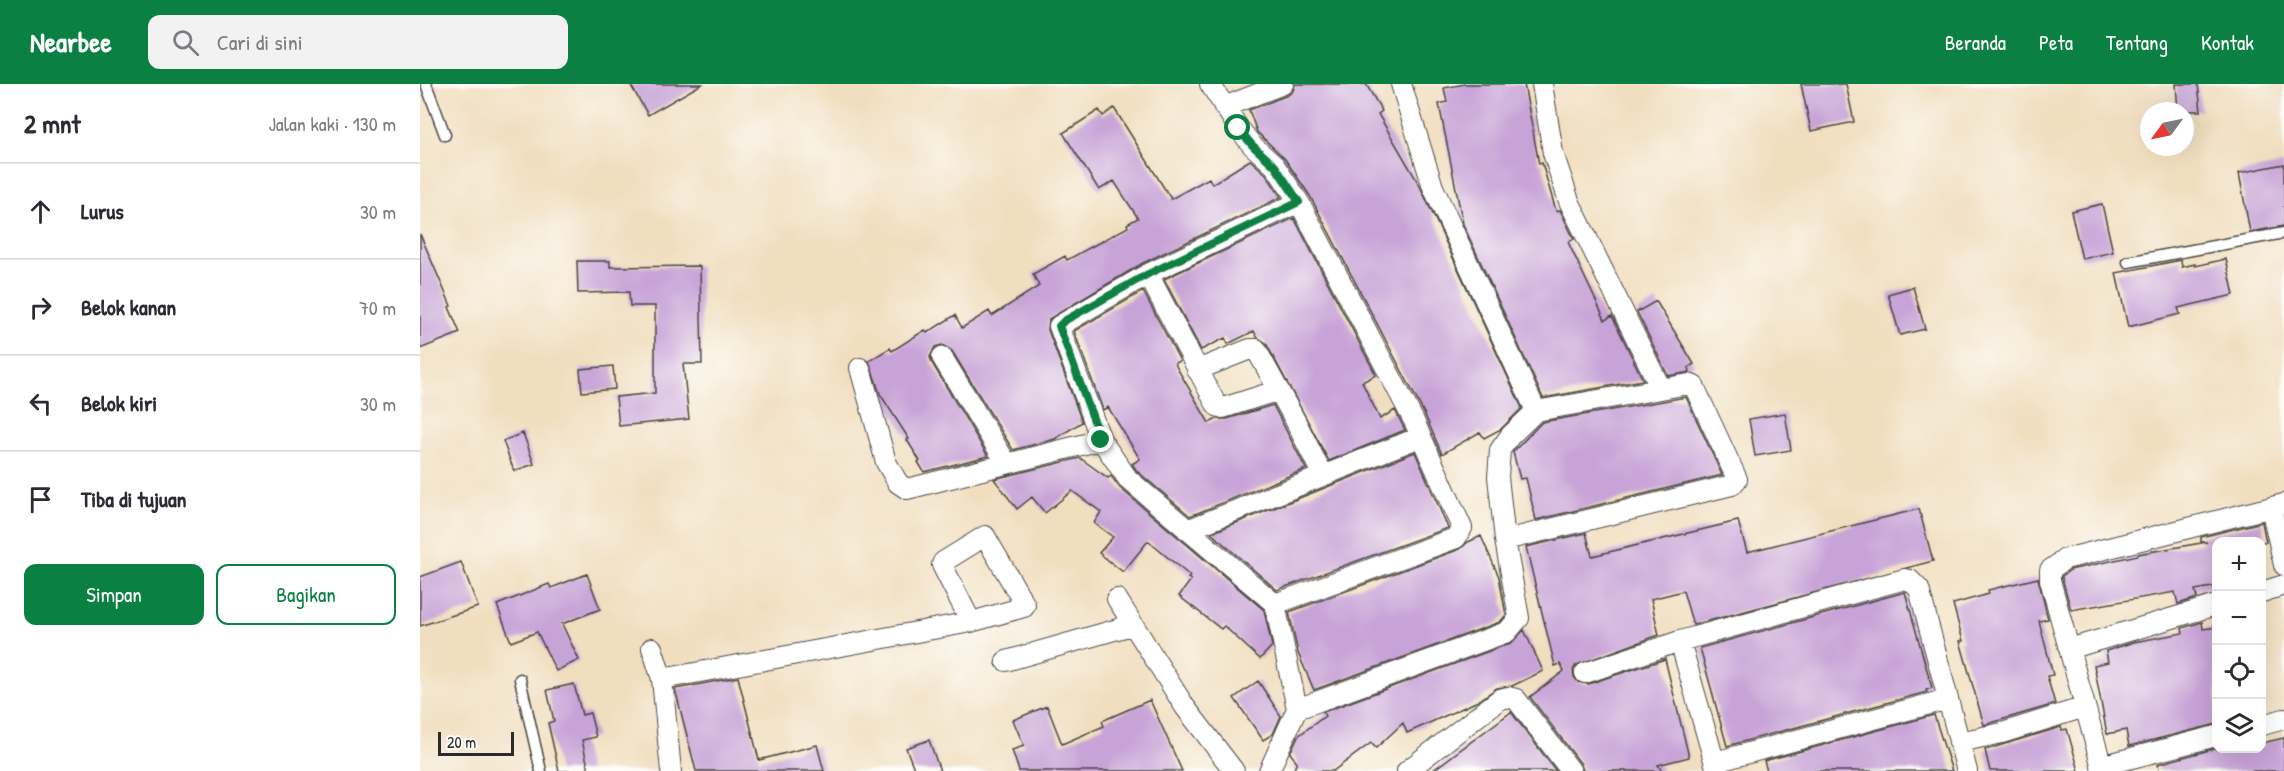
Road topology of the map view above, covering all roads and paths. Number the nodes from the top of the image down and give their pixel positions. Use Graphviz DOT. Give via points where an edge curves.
graph roads {
  1 [pos="426,84"];
  2 [pos="1210,84"];
  3 [pos="1283,84"];
  4 [pos="1401,84"];
  5 [pos="1542,84"];
  6 [pos="1224,107"];
  7 [pos="445,135"];
  8 [pos="1299,202"];
  9 [pos="2284,233"];
  10 [pos="2128,262"];
  11 [pos="1148,274"];
  12 [pos="942,357"];
  13 [pos="860,368"];
  14 [pos="1197,370"];
  15 [pos="1661,388"];
  16 [pos="1279,390"];
  17 [pos="1536,411"];
  18 [pos="1420,437"];
  19 [pos="1101,440"];
  20 [pos="1007,464"];
  21 [pos="1323,477"];
  22 [pos="2278,506"];
  23 [pos="1187,530"];
  24 [pos="1505,540"];
  25 [pos="2284,565"];
  26 [pos="2284,585"];
  27 [pos="2265,591"];
  28 [pos="1117,599"];
  29 [pos="1275,604"];
  30 [pos="2212,606"];
  31 [pos="971,622"];
  32 [pos="1132,625"];
  33 [pos="1680,641"];
  34 [pos="652,648"];
  35 [pos="2069,649"];
  36 [pos="1006,661"];
  37 [pos="1585,673"];
  38 [pos="520,679"];
  39 [pos="662,679"];
  40 [pos="1948,699"];
  41 [pos="2085,707"];
  42 [pos="1297,709"];
  43 [pos="2284,719"];
  44 [pos="2266,724"];
  45 [pos="2212,737"];
  46 [pos="1959,742"];
  47 [pos="1716,767"];
  48 [pos="2102,768"];
  49 [pos="541,771"];
  50 [pos="671,771"];
  51 [pos="1234,771"];
  52 [pos="1269,771"];
  53 [pos="1407,771"];
  54 [pos="1571,771"];
  55 [pos="1968,771"];
  1 -- 7 [label="lane"];
  2 -- 6 [label="street"];
  3 -- 6 [label="street"];
  4 -- 17 [label="street" via="1433,187"];
  5 -- 15 [label="street" via="1553,153 1569,201"];
  6 -- 8 [label="street" via="1252,145 1275,166"];
  8 -- 11 [label="street"];
  8 -- 18 [label="street"];
  9 -- 10 [label="lane"];
  11 -- 14 [label="street"];
  11 -- 19 [label="street" via="1059,326"];
  12 -- 20 [label="street"];
  13 -- 20 [label="street" via="886,462 898,483 907,489"];
  14 -- 16 [label="street" via="1213,402 1223,408"];
  14 -- 16 [label="street" via="1256,349"];
  15 -- 17 [label="street"];
  15 -- 24 [label="street" via="1694,386 1737,479 1734,484"];
  16 -- 21 [label="street"];
  17 -- 24 [label="street" via="1500,450 1498,477"];
  18 -- 21 [label="street"];
  18 -- 29 [label="street" via="1462,528 1456,538"];
  19 -- 20 [label="street"];
  19 -- 23 [label="street" via="1128,479"];
  21 -- 23 [label="street"];
  22 -- 25 [label="street"];
  22 -- 35 [label="street" via="2055,564 2050,580"];
  23 -- 29 [label="street"];
  24 -- 42 [label="street" via="1519,618 1507,632"];
  26 -- 27 [label="street"];
  28 -- 32 [label="street"];
  29 -- 42 [label="street"];
  30 -- 35 [label="street"];
  31 -- 31 [label="street" via="1025,605 985,536 942,565"];
  31 -- 39 [label="street"];
  32 -- 36 [label="street"];
  32 -- 51 [label="street" via="1185,707"];
  33 -- 37 [label="street"];
  33 -- 40 [label="street" via="1910,580 1919,589"];
  33 -- 47 [label="street"];
  34 -- 39 [label="street"];
  35 -- 41 [label="street"];
  38 -- 49 [label="lane"];
  39 -- 50 [label="street"];
  40 -- 46 [label="street"];
  40 -- 47 [label="street"];
  41 -- 46 [label="street"];
  41 -- 48 [label="street"];
  42 -- 52 [label="street"];
  43 -- 44 [label="street"];
  45 -- 48 [label="street"];
  46 -- 55 [label="street"];
  53 -- 54 [label="street" via="1508,696 1516,699"];
}
